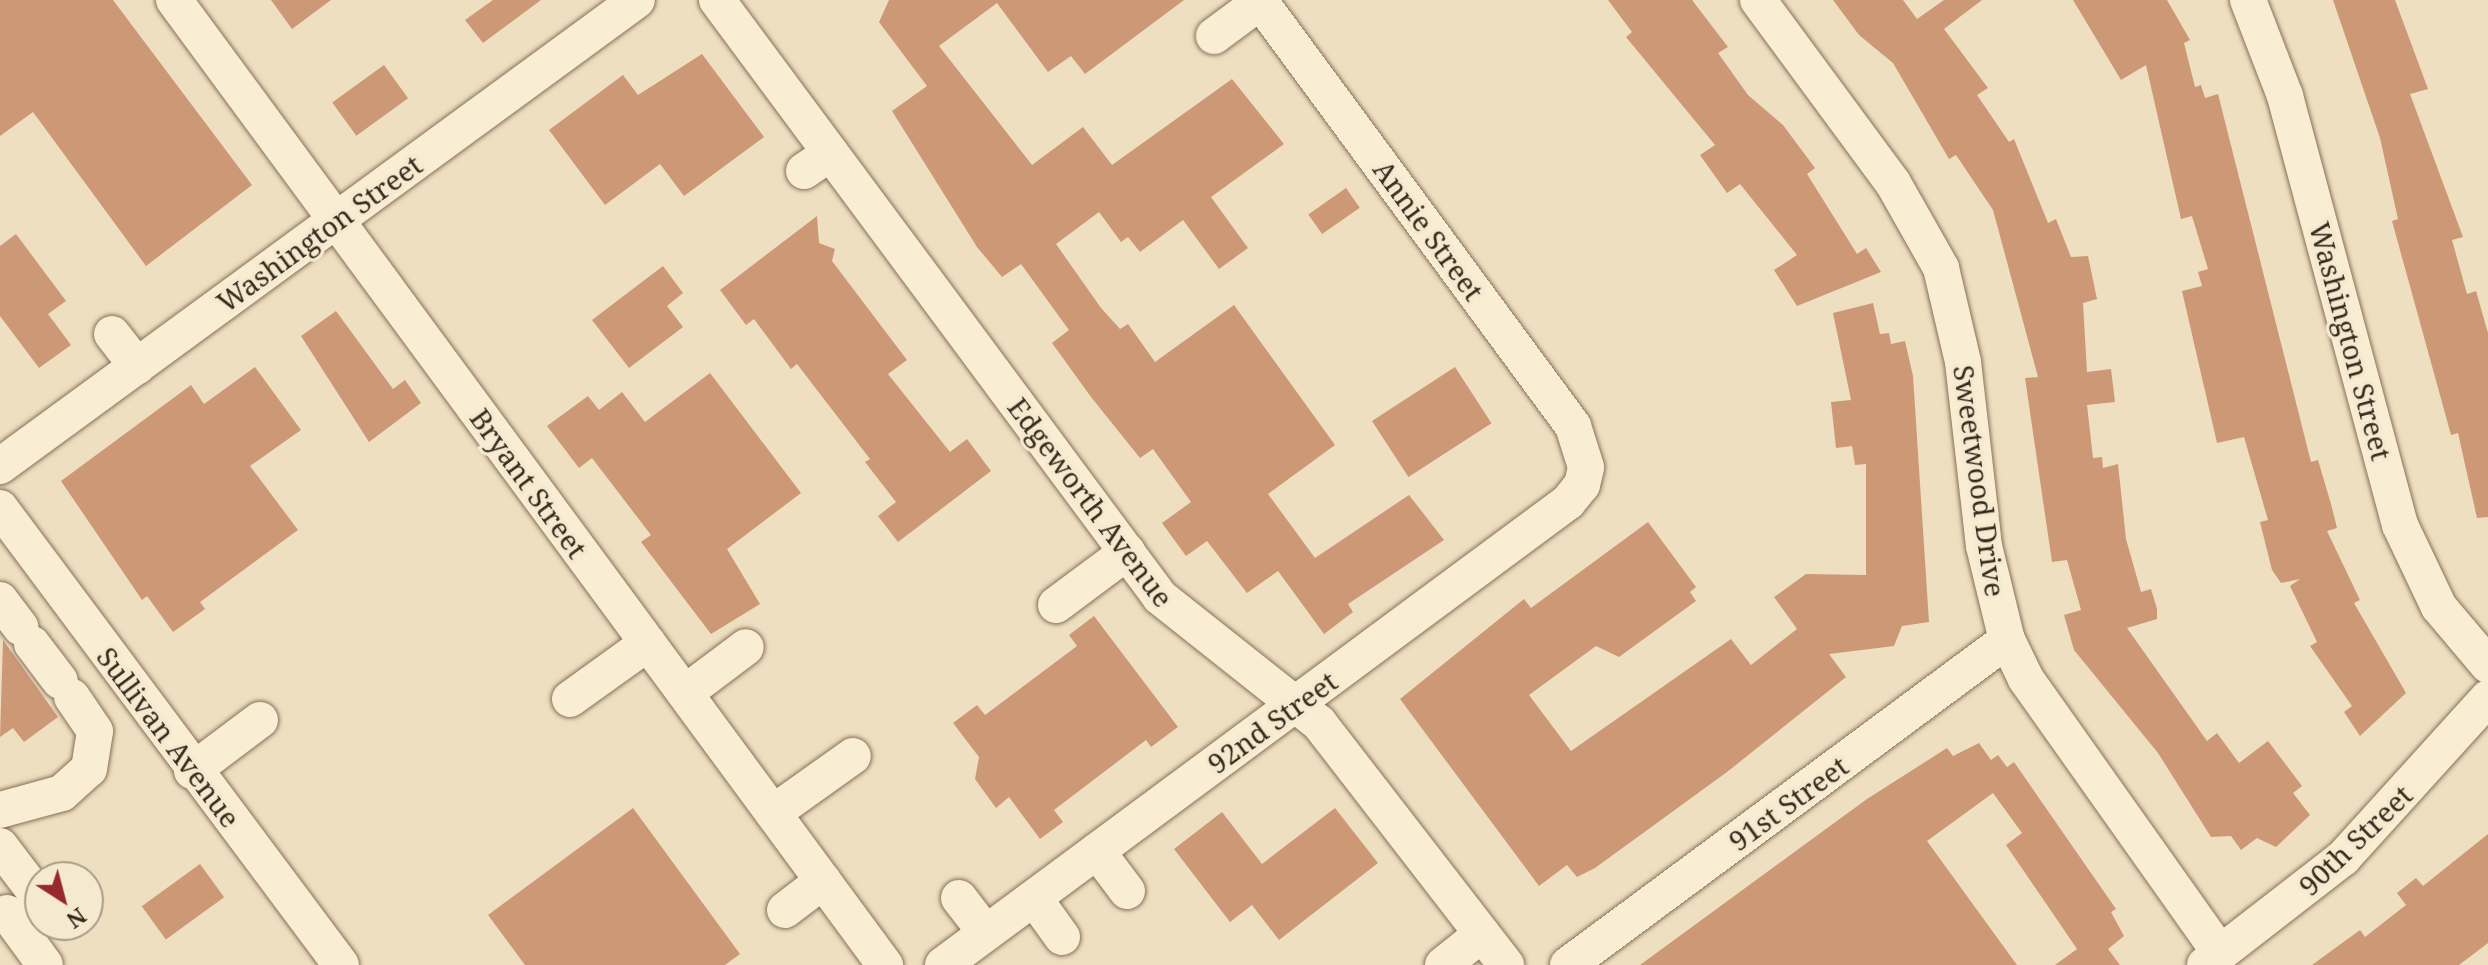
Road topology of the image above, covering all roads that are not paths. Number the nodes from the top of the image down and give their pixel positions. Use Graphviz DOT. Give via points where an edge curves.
graph roads {
  1 [pos="174,0"];
  2 [pos="637,0"];
  3 [pos="717,0"];
  4 [pos="1758,0"];
  5 [pos="2248,0"];
  6 [pos="1260,1"];
  7 [pos="1214,36"];
  8 [pos="336,221"];
  9 [pos="112,334"];
  10 [pos="137,366"];
  11 [pos="0,466"];
  12 [pos="1586,467"];
  13 [pos="0,508"];
  14 [pos="1127,552"];
  15 [pos="1056,605"];
  16 [pos="18,624"];
  17 [pos="2007,640"];
  18 [pos="648,643"];
  19 [pos="746,647"];
  20 [pos="2488,665"];
  21 [pos="685,693"];
  22 [pos="2488,698"];
  23 [pos="570,699"];
  24 [pos="1297,703"];
  25 [pos="260,720"];
  26 [pos="853,756"];
  27 [pos="192,771"];
  28 [pos="0,810"];
  29 [pos="773,813"];
  30 [pos="0,846"];
  31 [pos="1097,851"];
  32 [pos="823,881"];
  33 [pos="1127,891"];
  34 [pos="959,898"];
  35 [pos="1034,898"];
  36 [pos="785,910"];
  37 [pos="1482,934"];
  38 [pos="1062,937"];
  39 [pos="965,954"];
  40 [pos="2212,959"];
  41 [pos="45,965"];
  42 [pos="341,965"];
  43 [pos="885,965"];
  44 [pos="1443,965"];
  45 [pos="1506,965"];
  46 [pos="1568,965"];
  1 -- 8 [label="street, Bryant Street"];
  2 -- 8 [label="street, Washington Street"];
  3 -- 14 [label="street, Edgeworth Avenue" via="818,162"];
  4 -- 17 [label="street, Sweetwood Drive" via="1893,183 1941,268 1963,362 1984,546"];
  5 -- 20 [label="street, Washington Street" via="2285,96 2400,525 2439,607"];
  6 -- 7 [label="street"];
  6 -- 12 [label="street, Annie Street" via="1573,426"];
  8 -- 10 [label="street, Washington Street"];
  8 -- 18 [label="street, Bryant Street"];
  9 -- 10 [label="street"];
  10 -- 11 [label="street, Washington Street"];
  12 -- 24 [label="street, 92nd Street" via="1568,502"];
  13 -- 27 [label="street, Sullivan Avenue"];
  14 -- 15 [label="street"];
  14 -- 24 [label="street, Edgeworth Avenue" via="1186,623"];
  16 -- 28 [label="street" via="95,731 89,769 62,793"];
  17 -- 40 [label="street, Sweetwood Drive" via="2046,716"];
  17 -- 46 [label="street, 91st Street"];
  18 -- 21 [label="street, Bryant Street"];
  18 -- 23 [label="street"];
  19 -- 21 [label="street"];
  21 -- 29 [label="street, Bryant Street"];
  22 -- 40 [label="street, 90th Street" via="2343,858"];
  24 -- 31 [label="street, 92nd Street"];
  24 -- 37 [label="street, Edgeworth Avenue" via="1381,796"];
  25 -- 27 [label="street"];
  26 -- 29 [label="street"];
  27 -- 42 [label="street, Sullivan Avenue"];
  29 -- 32 [label="street, Bryant Street"];
  30 -- 41 [label="street"];
  31 -- 33 [label="street"];
  31 -- 35 [label="street, 92nd Street"];
  32 -- 36 [label="street"];
  32 -- 43 [label="street, Bryant Street"];
  34 -- 39 [label="street"];
  35 -- 38 [label="street"];
  35 -- 39 [label="street, 92nd Street"];
  37 -- 44 [label="street"];
  37 -- 45 [label="street, Edgeworth Avenue"];
}
